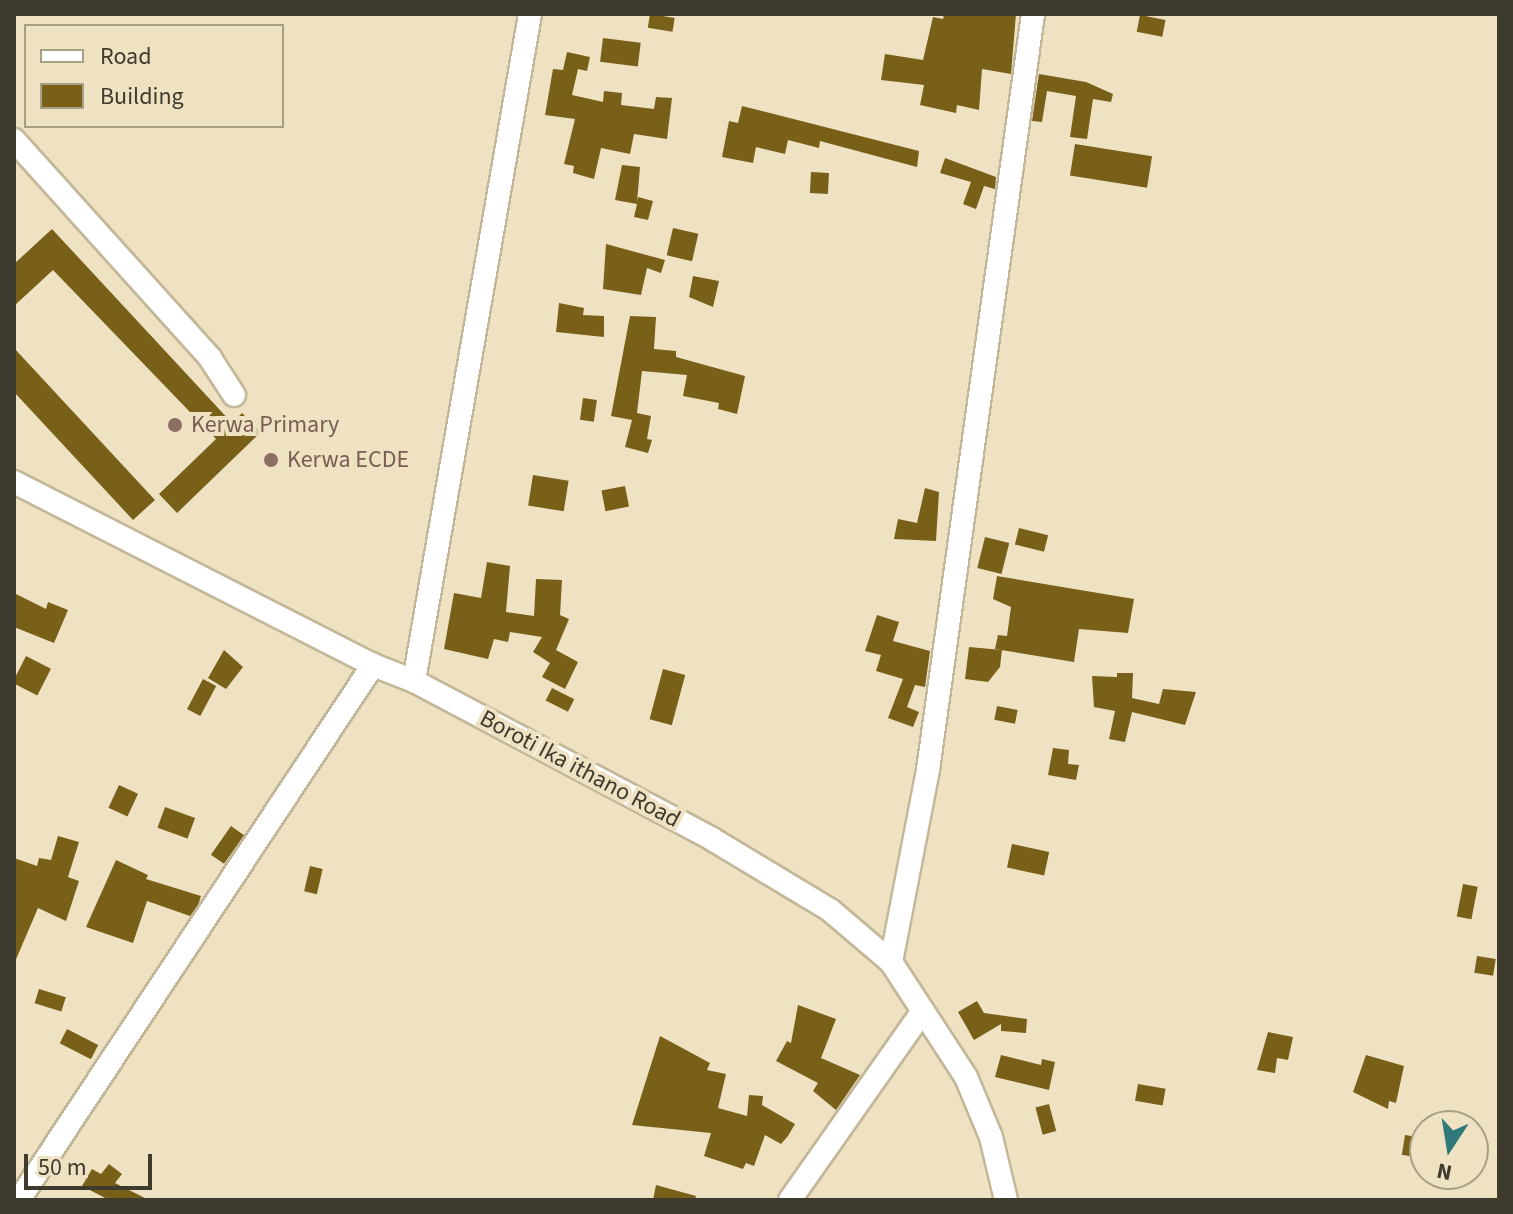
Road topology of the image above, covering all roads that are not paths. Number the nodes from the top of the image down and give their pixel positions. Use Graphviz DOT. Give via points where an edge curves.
graph roads {
  1 [pos="530,14"];
  2 [pos="1033,14"];
  3 [pos="14,140"];
  4 [pos="234,395"];
  5 [pos="14,482"];
  6 [pos="373,665"];
  7 [pos="414,681"];
  8 [pos="891,962"];
  9 [pos="923,1011"];
  10 [pos="19,1200"];
  11 [pos="790,1200"];
  12 [pos="1006,1200"];
  1 -- 7 [label="street"];
  2 -- 8 [label="street" via="928,770"];
  3 -- 4 [label="street" via="210,358"];
  5 -- 6 [label="street, Boroti Ika ithano Road"];
  6 -- 7 [label="street, Boroti Ika ithano Road"];
  6 -- 10 [label="street"];
  7 -- 8 [label="street, Boroti Ika ithano Road" via="712,839 830,910"];
  8 -- 9 [label="street, Boroti Ika ithano Road"];
  9 -- 11 [label="street"];
  9 -- 12 [label="street, Boroti Ika ithano Road" via="966,1077 991,1137"];
}
